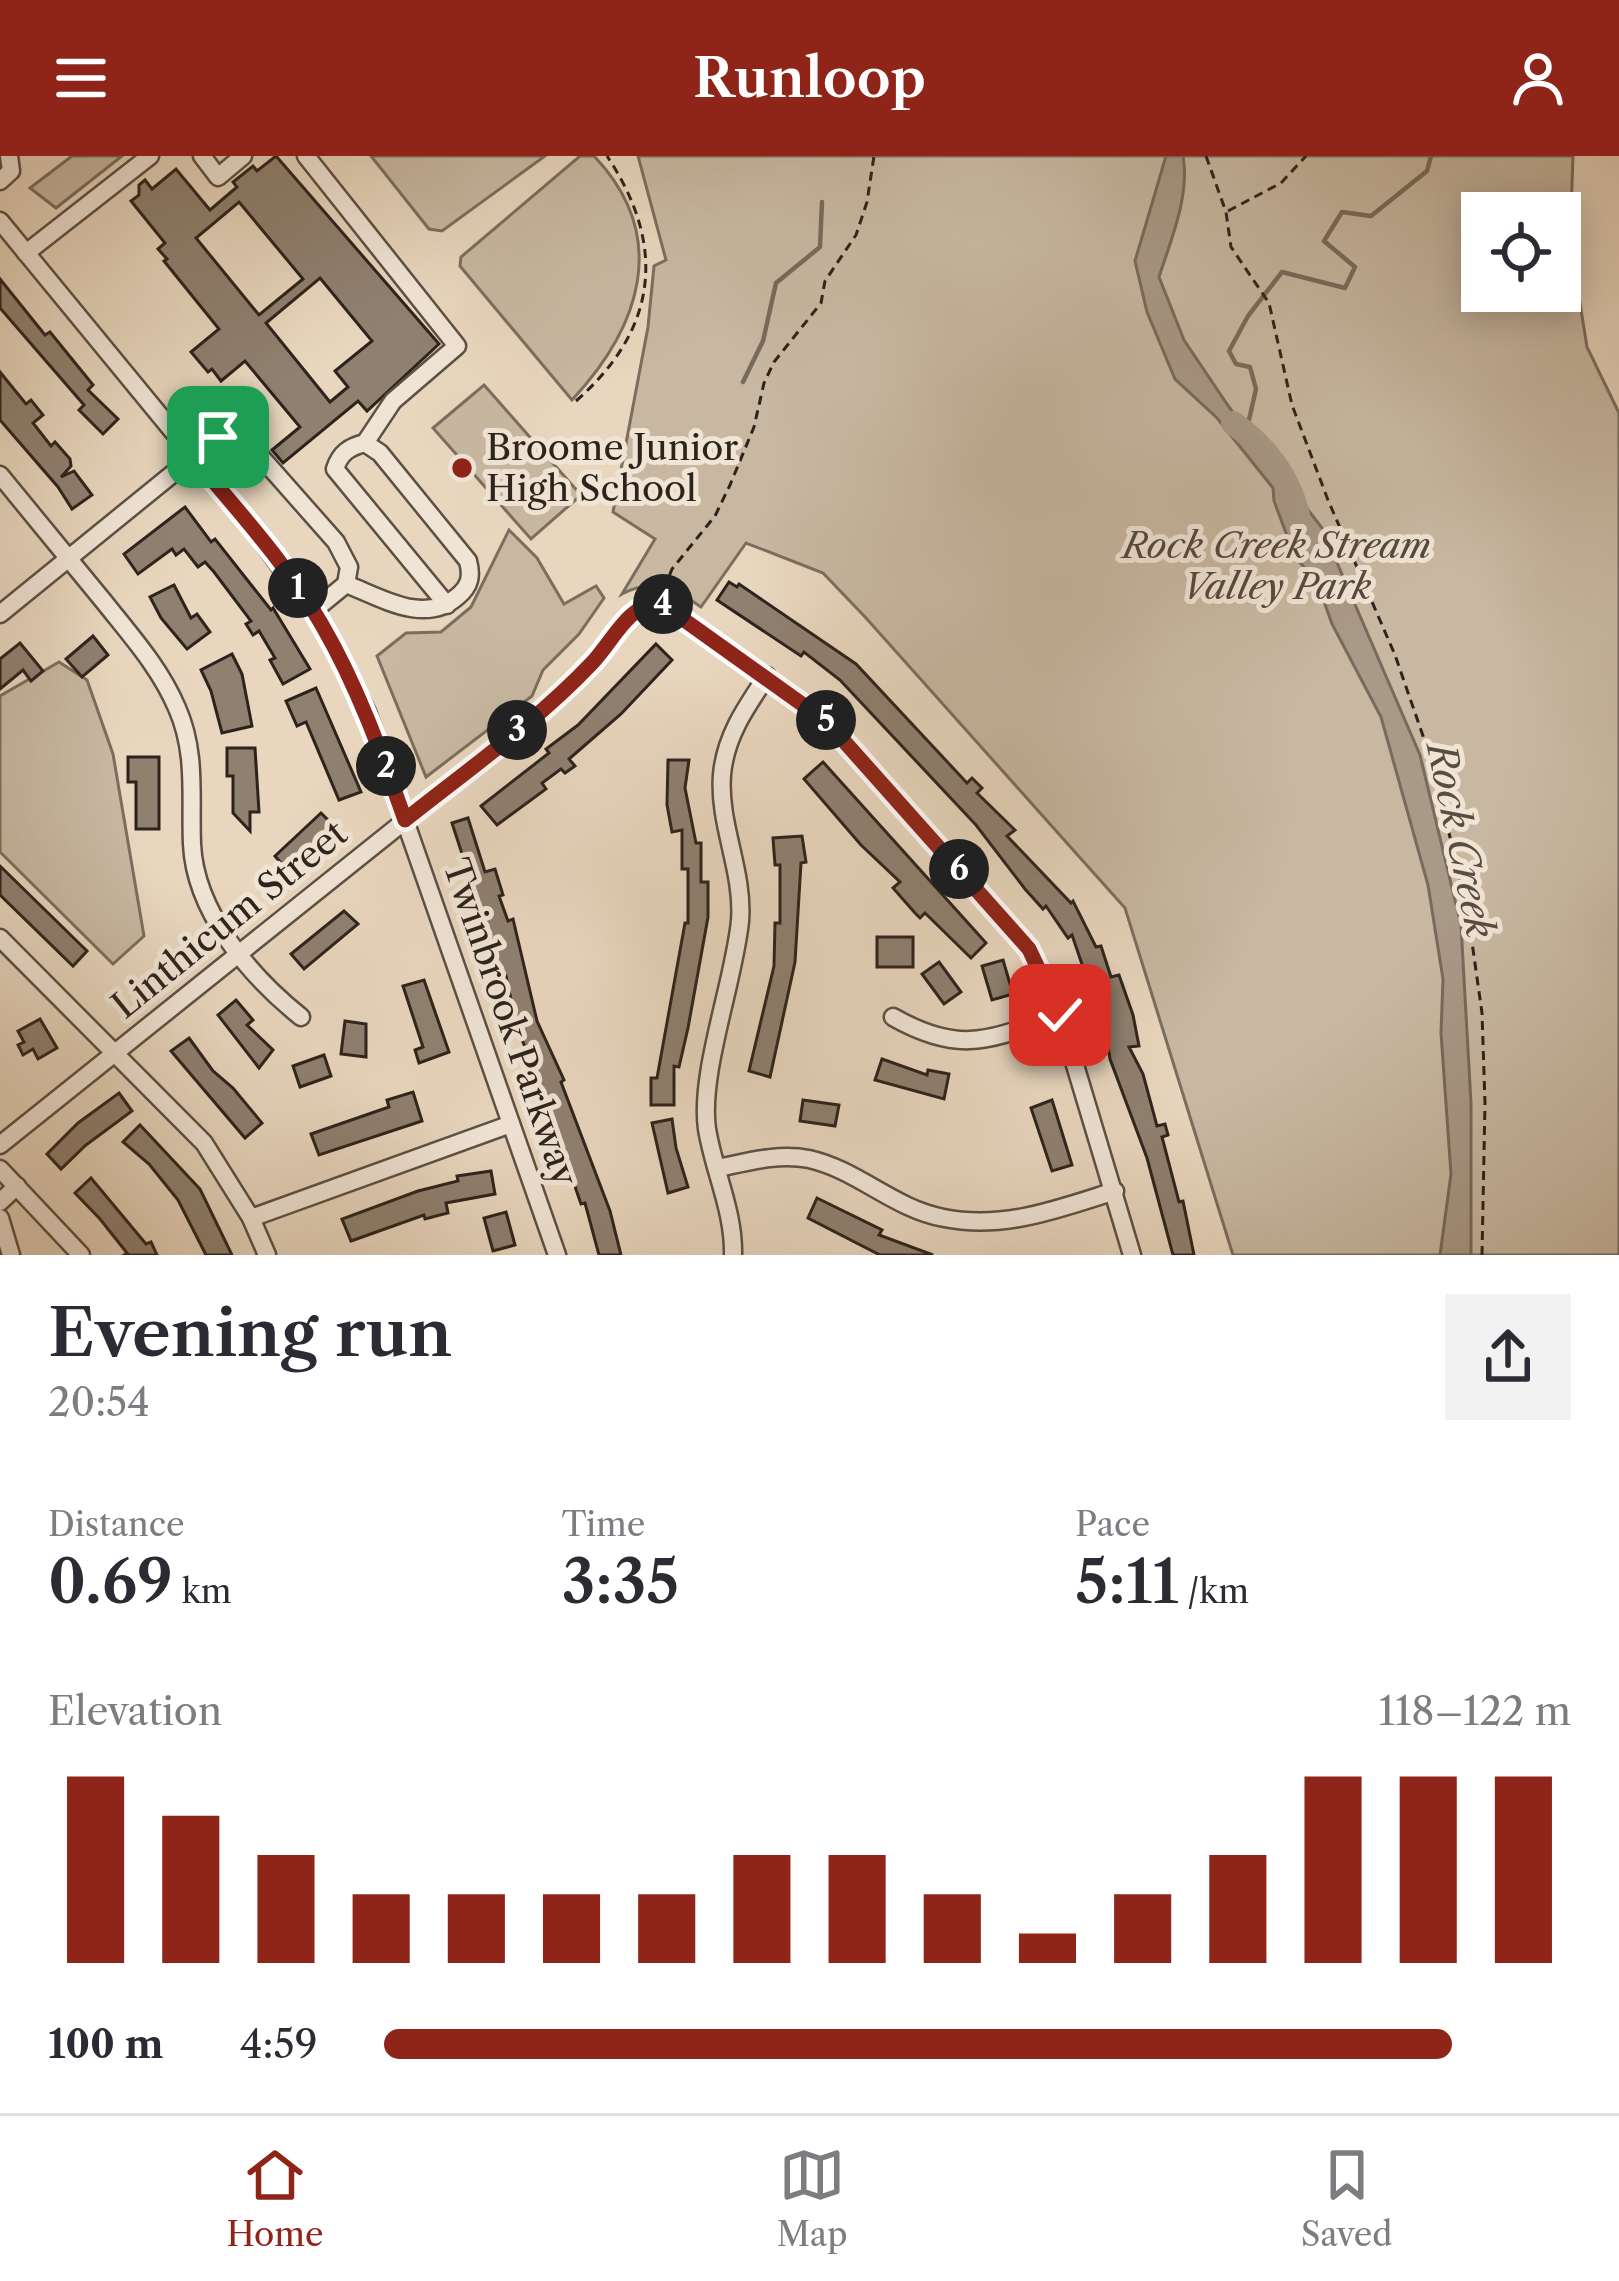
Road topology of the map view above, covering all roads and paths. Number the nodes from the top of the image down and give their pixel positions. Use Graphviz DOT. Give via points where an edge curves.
graph roads {
  1 [pos="10,156"];
  2 [pos="150,156"];
  3 [pos="202,156"];
  4 [pos="243,156"];
  5 [pos="306,156"];
  6 [pos="608,156"];
  7 [pos="874,156"];
  8 [pos="1206,156"];
  9 [pos="1306,156"];
  10 [pos="0,181"];
  11 [pos="1226,212"];
  12 [pos="0,221"];
  13 [pos="26,253"];
  14 [pos="576,401"];
  15 [pos="365,443"];
  16 [pos="193,457"];
  17 [pos="0,475"];
  18 [pos="69,559"];
  19 [pos="346,584"];
  20 [pos="659,602"];
  21 [pos="447,605"];
  22 [pos="313,611"];
  23 [pos="0,614"];
  24 [pos="766,676"];
  25 [pos="405,820"];
  26 [pos="0,938"];
  27 [pos="241,952"];
  28 [pos="1060,1015"];
  29 [pos="301,1017"];
  30 [pos="893,1017"];
  31 [pos="116,1052"];
  32 [pos="511,1124"];
  33 [pos="0,1145"];
  34 [pos="0,1168"];
  35 [pos="718,1168"];
  36 [pos="17,1186"];
  37 [pos="1114,1191"];
  38 [pos="0,1202"];
  39 [pos="0,1218"];
  40 [pos="251,1218"];
  41 [pos="11,1255"];
  42 [pos="81,1255"];
  43 [pos="267,1255"];
  44 [pos="557,1255"];
  45 [pos="733,1255"];
  46 [pos="1132,1255"];
  47 [pos="1481,1255"];
  1 -- 10 [label="street" via="11,170"];
  2 -- 13 [label="street"];
  3 -- 4 [label="street" via="218,176"];
  5 -- 15 [label="street" via="457,346 393,401"];
  6 -- 14 [label="path" via="641,218 646,283 628,343"];
  7 -- 20 [label="path" via="856,235 820,303 774,362 730,485 672,569"];
  8 -- 11 [label="path"];
  9 -- 11 [label="path" via="1281,182"];
  11 -- 47 [label="path" via="1232,247 1267,298 1292,405 1423,732 1464,892 1485,1061"];
  12 -- 13 [label="street, Twinbrook Parkway"];
  13 -- 16 [label="street, Twinbrook Parkway"];
  15 -- 21 [label="street" via="468,561 472,577"];
  15 -- 21 [label="street" via="352,446 335,469"];
  16 -- 18 [label="street"];
  16 -- 19 [label="street" via="218,437 245,439 336,542 349,567"];
  16 -- 22 [label="street, Twinbrook Parkway"];
  17 -- 18 [label="street"];
  18 -- 23 [label="street"];
  18 -- 27 [label="street" via="159,671 178,711 193,772 196,877 208,909"];
  19 -- 21 [label="street" via="416,610"];
  19 -- 22 [label="street"];
  20 -- 24 [label="street"];
  20 -- 25 [label="street, Linthicum Street" via="635,611 552,703"];
  22 -- 25 [label="street, Twinbrook Parkway" via="367,712"];
  24 -- 28 [label="street" via="827,722 999,913 1029,949"];
  24 -- 35 [label="street" via="734,727 722,774 740,917 706,1096"];
  25 -- 27 [label="street, Linthicum Street"];
  25 -- 32 [label="street, Twinbrook Parkway"];
  26 -- 31 [label="street"];
  27 -- 29 [label="street"];
  27 -- 31 [label="street, Linthicum Street"];
  28 -- 30 [label="street" via="967,1042 926,1035"];
  28 -- 37 [label="street"];
  31 -- 33 [label="street, Linthicum Street"];
  31 -- 40 [label="street" via="204,1143"];
  32 -- 40 [label="street"];
  32 -- 44 [label="street, Twinbrook Parkway"];
  34 -- 36 [label="street"];
  35 -- 37 [label="street" via="807,1159 910,1209 976,1222 1040,1215"];
  35 -- 45 [label="street"];
  36 -- 38 [label="street"];
  36 -- 42 [label="street"];
  37 -- 46 [label="street"];
  39 -- 41 [label="street"];
  40 -- 43 [label="street"];
}
